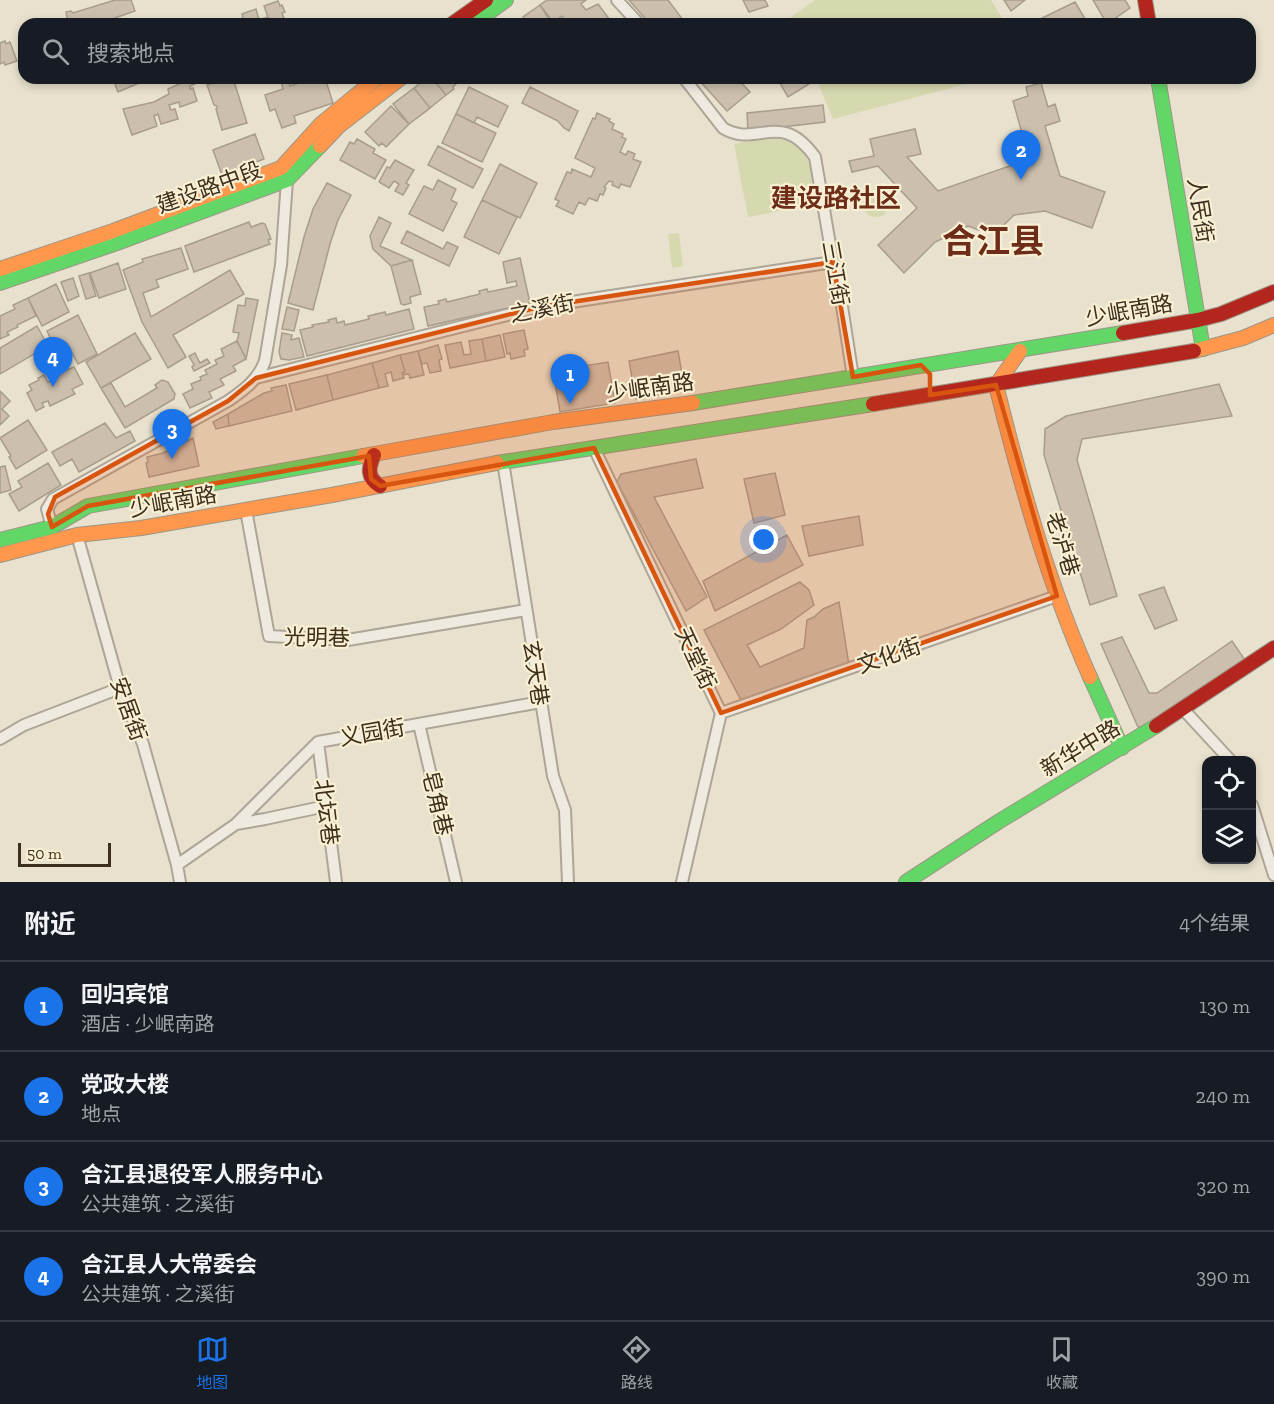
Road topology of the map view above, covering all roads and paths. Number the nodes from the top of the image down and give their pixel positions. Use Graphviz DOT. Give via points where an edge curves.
graph roads {
  1 [pos="486,0"];
  2 [pos="506,0"];
  3 [pos="617,0"];
  4 [pos="1145,0"];
  5 [pos="460,18"];
  6 [pos="481,18"];
  7 [pos="634,18"];
  8 [pos="1148,18"];
  9 [pos="370,84"];
  10 [pos="393,84"];
  11 [pos="689,84"];
  12 [pos="1159,84"];
  13 [pos="284,174"];
  14 [pos="833,262"];
  15 [pos="0,270"];
  16 [pos="0,283"];
  17 [pos="1274,292"];
  18 [pos="1198,320"];
  19 [pos="1274,325"];
  20 [pos="1203,349"];
  21 [pos="1020,351"];
  22 [pos="921,365"];
  23 [pos="853,377"];
  24 [pos="256,378"];
  25 [pos="996,385"];
  26 [pos="924,396"];
  27 [pos="594,448"];
  28 [pos="374,455"];
  29 [pos="503,462"];
  30 [pos="380,486"];
  31 [pos="246,510"];
  32 [pos="52,527"];
  33 [pos="77,536"];
  34 [pos="0,540"];
  35 [pos="0,555"];
  36 [pos="1057,597"];
  37 [pos="525,610"];
  38 [pos="1274,648"];
  39 [pos="120,688"];
  40 [pos="541,702"];
  41 [pos="1183,709"];
  42 [pos="722,713"];
  43 [pos="419,724"];
  44 [pos="0,739"];
  45 [pos="318,742"];
  46 [pos="1122,748"];
  47 [pos="1226,756"];
  48 [pos="326,806"];
  49 [pos="1253,810"];
  50 [pos="236,824"];
  51 [pos="177,865"];
  52 [pos="1274,875"];
  53 [pos="180,882"];
  54 [pos="336,882"];
  55 [pos="456,882"];
  56 [pos="568,882"];
  57 [pos="682,882"];
  58 [pos="906,882"];
  1 -- 5 [label="main road"];
  2 -- 6 [label="main road"];
  3 -- 7 [label="street"];
  4 -- 8 [label="main road"];
  9 -- 13 [label="main road, 建设路中段" via="321,124"];
  10 -- 13 [label="main road, 建设路中段"];
  11 -- 14 [label="street, 三江街" via="731,133 783,131 807,145 815,157"];
  12 -- 18 [label="main road, 人民街"];
  13 -- 15 [label="main road, 建设路中段"];
  13 -- 16 [label="main road, 建设路中段" via="117,243"];
  13 -- 24 [label="street, 之溪街" via="281,265 265,361"];
  14 -- 23 [label="street, 三江街"];
  14 -- 24 [label="street, 之溪街" via="539,307"];
  17 -- 18 [label="main road, 少岷南路"];
  18 -- 20 [label="main road, 人民街"];
  18 -- 21 [label="main road, 少岷南路"];
  19 -- 20 [label="main road, 少岷南路"];
  20 -- 25 [label="main road, 少岷南路"];
  21 -- 22 [label="main road, 少岷南路"];
  21 -- 25 [label="main road"];
  22 -- 23 [label="main road, 少岷南路"];
  22 -- 26 [label="main road" via="932,379"];
  23 -- 28 [label="main road, 少岷南路" via="552,422"];
  24 -- 32 [label="street, 之溪街" via="228,401 52,499 47,509"];
  25 -- 26 [label="main road, 少岷南路"];
  25 -- 36 [label="main road, 老泸巷"];
  26 -- 27 [label="main road, 少岷南路"];
  27 -- 29 [label="main road, 少岷南路"];
  27 -- 42 [label="street, 天堂街"];
  28 -- 30 [label="main road" via="369,473"];
  28 -- 32 [label="main road, 少岷南路" via="88,506"];
  29 -- 30 [label="main road, 少岷南路"];
  29 -- 37 [label="street, 玄天巷"];
  30 -- 31 [label="main road, 少岷南路"];
  31 -- 33 [label="main road, 少岷南路"];
  31 -- 37 [label="street, 光明巷" via="269,636 348,639"];
  32 -- 34 [label="main road, 少岷南路"];
  33 -- 35 [label="main road, 少岷南路"];
  33 -- 39 [label="street, 安居街"];
  36 -- 42 [label="street, 文化街"];
  36 -- 46 [label="main road, 老泸巷"];
  37 -- 40 [label="street, 玄天巷"];
  38 -- 41 [label="main road, 新华中路"];
  39 -- 44 [label="street" via="24,725"];
  39 -- 51 [label="street, 安居街" via="143,744"];
  40 -- 43 [label="street, 义园街"];
  40 -- 56 [label="street, 玄天巷" via="553,776 565,810"];
  41 -- 46 [label="main road, 新华中路"];
  41 -- 47 [label="street"];
  42 -- 57 [label="street, 天堂街"];
  43 -- 45 [label="street, 义园街"];
  43 -- 55 [label="street, 皂角巷"];
  45 -- 48 [label="street, 北坛巷"];
  45 -- 50 [label="street, 义园街"];
  46 -- 58 [label="main road, 新华中路"];
  48 -- 50 [label="street, 义园街"];
  48 -- 54 [label="street, 北坛巷"];
  49 -- 52 [label="street"];
  50 -- 51 [label="street, 义园街"];
  51 -- 53 [label="street, 安居街"];
}
